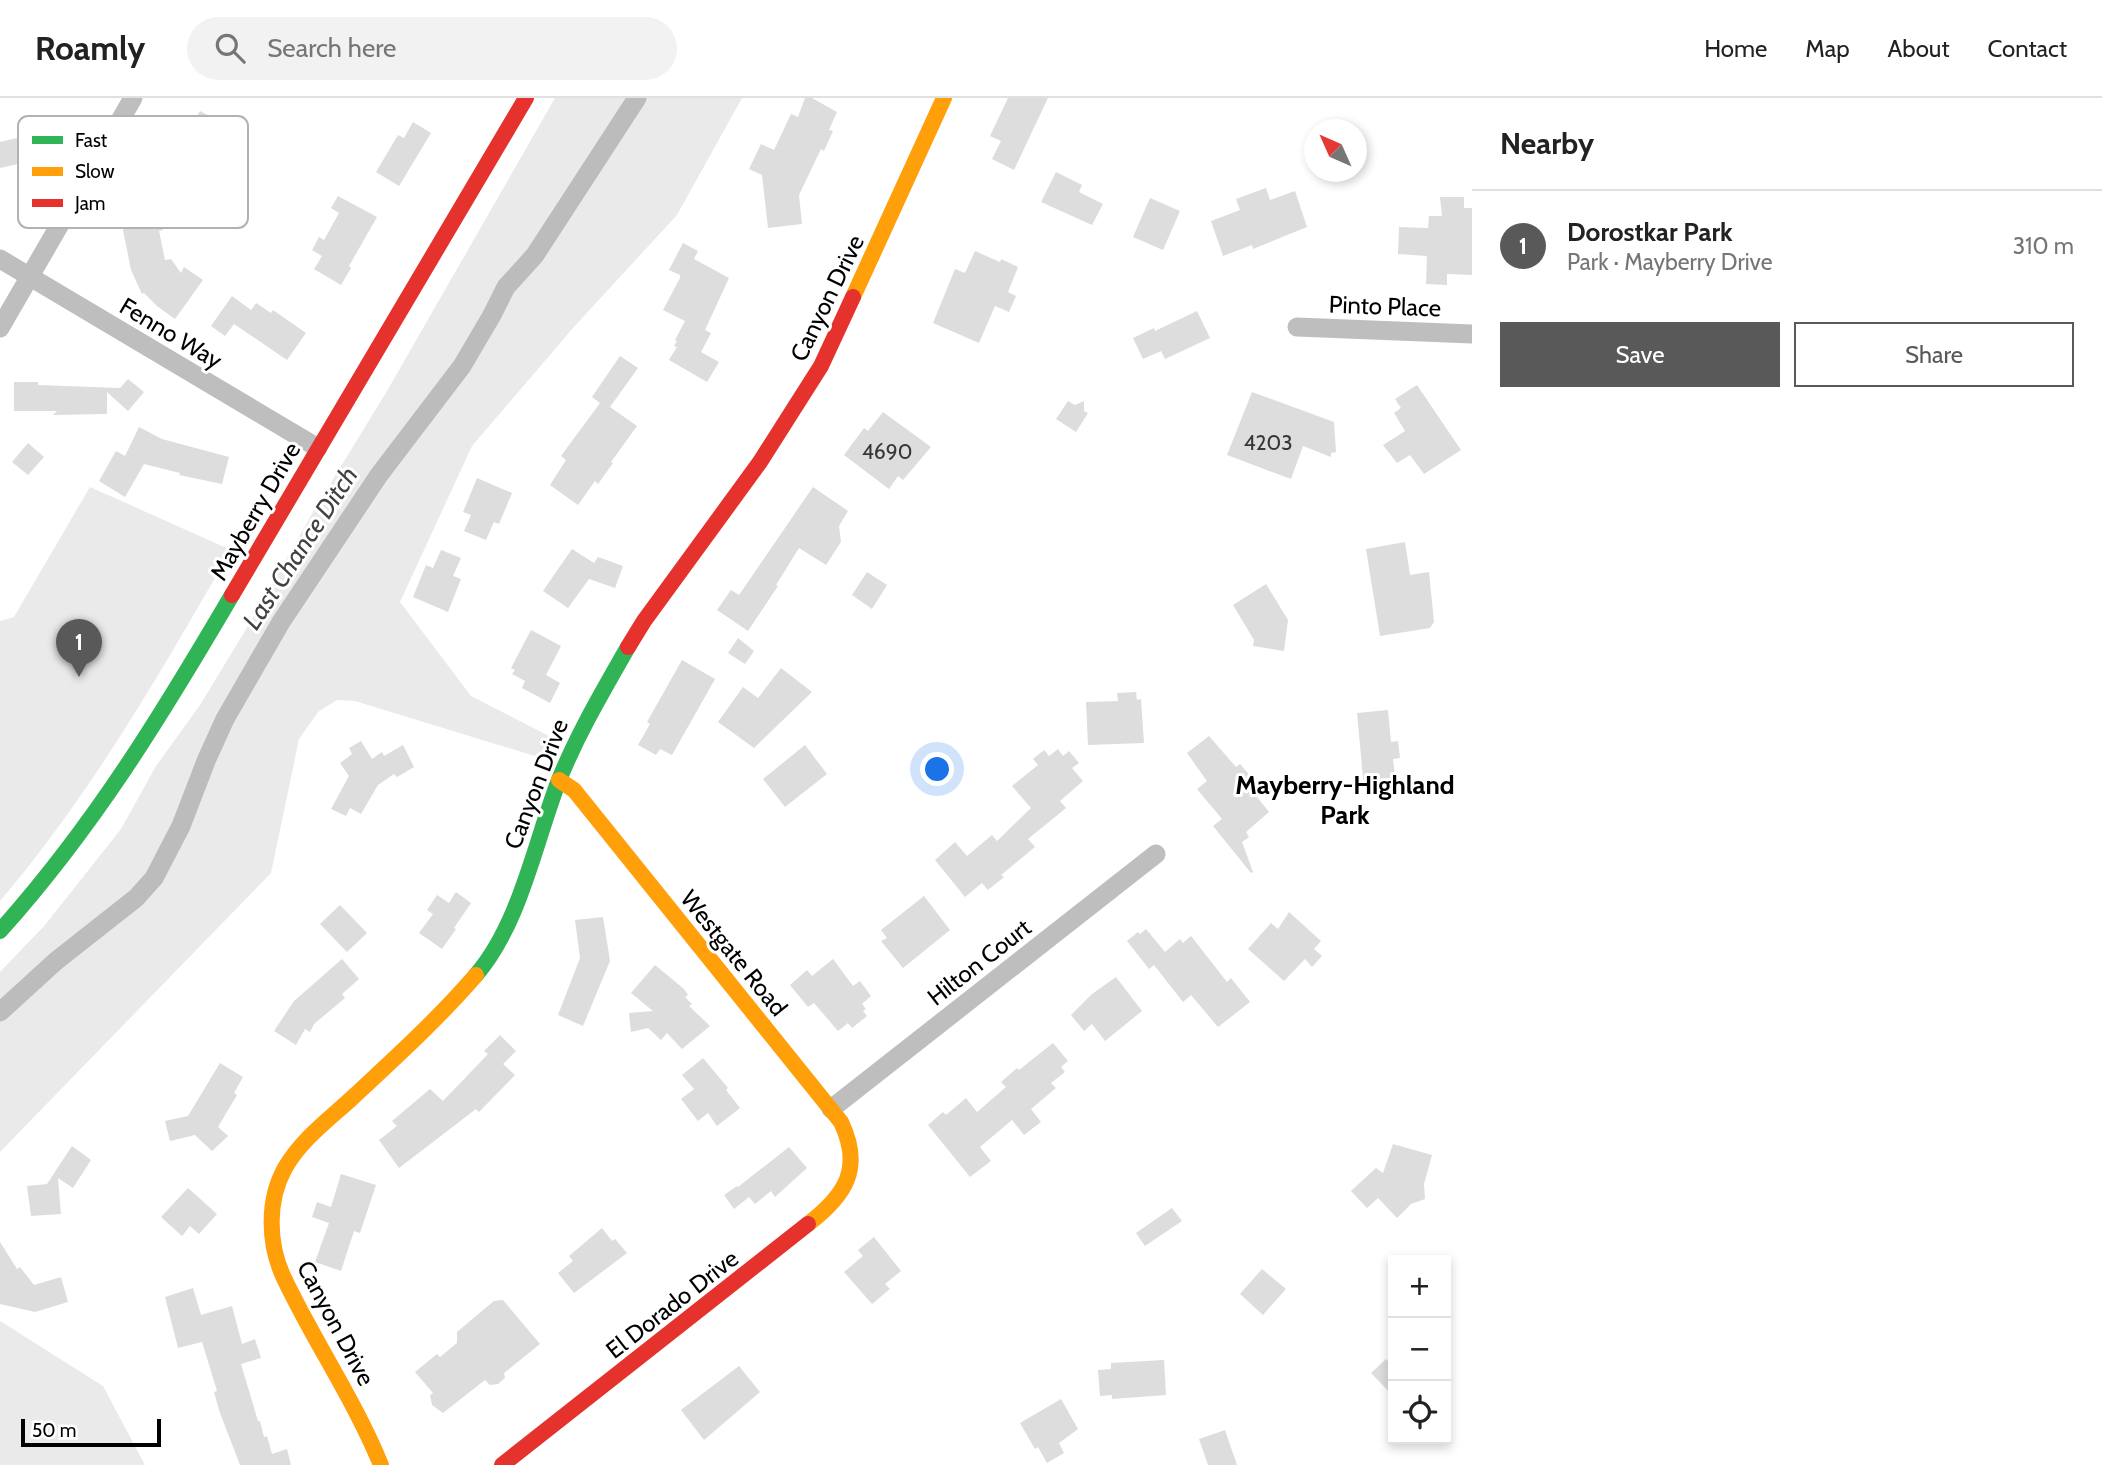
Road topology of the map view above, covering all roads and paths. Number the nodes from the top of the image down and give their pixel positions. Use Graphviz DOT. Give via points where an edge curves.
graph roads {
  1 [pos="134,98"];
  2 [pos="526,98"];
  3 [pos="944,98"];
  4 [pos="123,116"];
  5 [pos="57,228"];
  6 [pos="0,259"];
  7 [pos="29,276"];
  8 [pos="1297,327"];
  9 [pos="0,328"];
  10 [pos="1472,334"];
  11 [pos="318,448"];
  12 [pos="559,780"];
  13 [pos="1156,854"];
  14 [pos="0,931"];
  15 [pos="831,1109"];
  16 [pos="854,1165"];
  17 [pos="381,1465"];
  18 [pos="502,1465"];
  1 -- 4 [label="street"];
  2 -- 11 [label="street, Mayberry Drive"];
  3 -- 12 [label="street, Canyon Drive" via="821,366 772,444 622,655 583,724"];
  5 -- 7 [label="street"];
  6 -- 7 [label="street, Fenno Way"];
  7 -- 9 [label="street"];
  7 -- 11 [label="street, Fenno Way"];
  8 -- 10 [label="street, Pinto Place"];
  11 -- 14 [label="street, Mayberry Drive" via="131,762 90,823"];
  12 -- 15 [label="street, Westgate Road" via="574,790"];
  12 -- 17 [label="street, Canyon Drive" via="515,909 481,969 309,1140 281,1178 274,1197 271,1234 283,1275"];
  13 -- 15 [label="street, Hilton Court"];
  15 -- 16 [label="street, Westgate Road" via="848,1134"];
  16 -- 18 [label="street, El Dorado Drive" via="842,1191 818,1217"];
}
